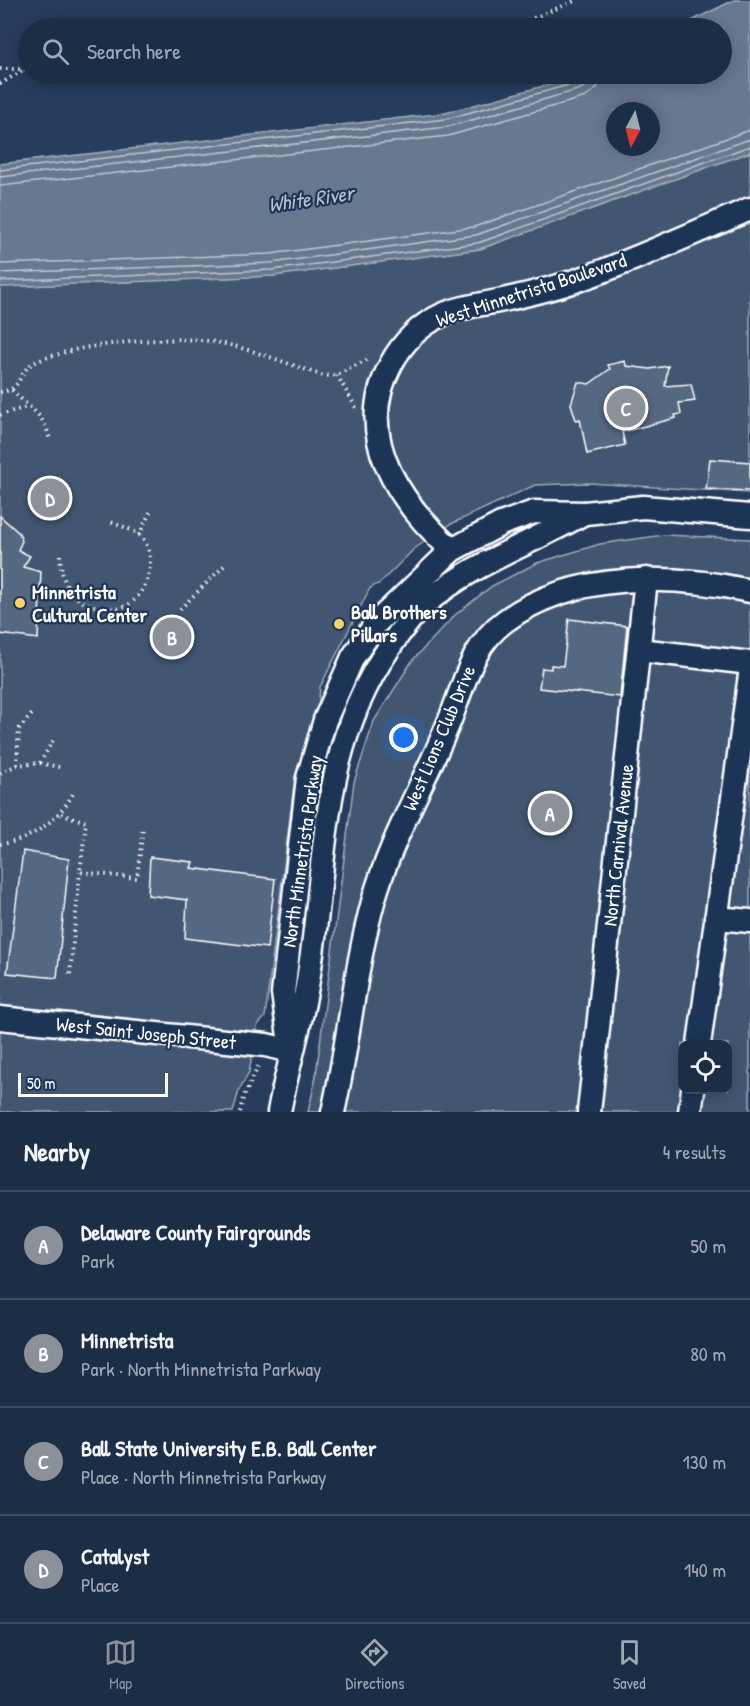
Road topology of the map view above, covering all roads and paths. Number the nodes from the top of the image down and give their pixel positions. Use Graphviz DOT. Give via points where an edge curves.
graph roads {
  1 [pos="577,0"];
  2 [pos="534,18"];
  3 [pos="0,69"];
  4 [pos="18,69"];
  5 [pos="18,75"];
  6 [pos="0,84"];
  7 [pos="750,209"];
  8 [pos="12,390"];
  9 [pos="0,392"];
  10 [pos="27,407"];
  11 [pos="360,413"];
  12 [pos="0,415"];
  13 [pos="50,441"];
  14 [pos="151,510"];
  15 [pos="585,513"];
  16 [pos="750,516"];
  17 [pos="108,521"];
  18 [pos="139,534"];
  19 [pos="452,550"];
  20 [pos="60,555"];
  21 [pos="225,565"];
  22 [pos="646,579"];
  23 [pos="750,591"];
  24 [pos="180,609"];
  25 [pos="639,650"];
  26 [pos="750,663"];
  27 [pos="750,675"];
  28 [pos="32,714"];
  29 [pos="55,737"];
  30 [pos="40,763"];
  31 [pos="17,765"];
  32 [pos="63,768"];
  33 [pos="0,773"];
  34 [pos="73,794"];
  35 [pos="61,814"];
  36 [pos="143,828"];
  37 [pos="0,844"];
  38 [pos="80,872"];
  39 [pos="717,918"];
  40 [pos="750,921"];
  41 [pos="70,974"];
  42 [pos="0,1018"];
  43 [pos="700,1040"];
  44 [pos="291,1052"];
  45 [pos="339,1084"];
  46 [pos="692,1094"];
  47 [pos="279,1112"];
  48 [pos="333,1112"];
  49 [pos="344,1112"];
  50 [pos="589,1112"];
  51 [pos="690,1112"];
  1 -- 2 [label="path"];
  3 -- 4 [label="path"];
  5 -- 6 [label="path"];
  7 -- 19 [label="street, West Minnetrista Boulevard" via="578,280 444,314 423,325 396,353 376,407 377,438 386,465 411,507"];
  8 -- 9 [label="path"];
  8 -- 10 [label="path"];
  8 -- 11 [label="path" via="29,366 60,353 124,343 189,340 232,346 324,376 337,375"];
  10 -- 12 [label="path"];
  10 -- 13 [label="path" via="42,417"];
  14 -- 18 [label="path"];
  15 -- 16 [label="street, North Minnetrista Parkway" via="643,507"];
  15 -- 19 [label="street, North Minnetrista Parkway" via="534,512"];
  15 -- 44 [label="street, North Minnetrista Parkway" via="503,554 426,603 367,679 335,774 306,996"];
  17 -- 18 [label="path"];
  18 -- 20 [label="path" via="150,554 149,576 124,607 88,605 70,594 61,573"];
  19 -- 44 [label="street, North Minnetrista Parkway" via="377,622 352,657 316,748 302,825 283,993"];
  21 -- 24 [label="path"];
  22 -- 23 [label="street, West Lions Club Drive"];
  22 -- 25 [label="street, North Carnival Avenue"];
  22 -- 45 [label="street, West Lions Club Drive" via="588,587 543,600 504,621 479,647 373,900"];
  25 -- 26 [label="street"];
  25 -- 50 [label="street, North Carnival Avenue"];
  27 -- 39 [label="street"];
  28 -- 31 [label="path" via="19,729"];
  29 -- 30 [label="path"];
  30 -- 31 [label="path"];
  30 -- 32 [label="path"];
  31 -- 33 [label="path"];
  34 -- 35 [label="path"];
  35 -- 37 [label="path" via="35,833"];
  35 -- 38 [label="path" via="86,822"];
  36 -- 38 [label="path" via="137,878"];
  38 -- 41 [label="path"];
  39 -- 40 [label="street"];
  39 -- 43 [label="street"];
  42 -- 44 [label="street, West Saint Joseph Street" via="266,1045"];
  44 -- 47 [label="street, North Minnetrista Parkway"];
  45 -- 48 [label="street, West Lions Club Drive"];
  45 -- 49 [label="street"];
  46 -- 51 [label="street"];
}
